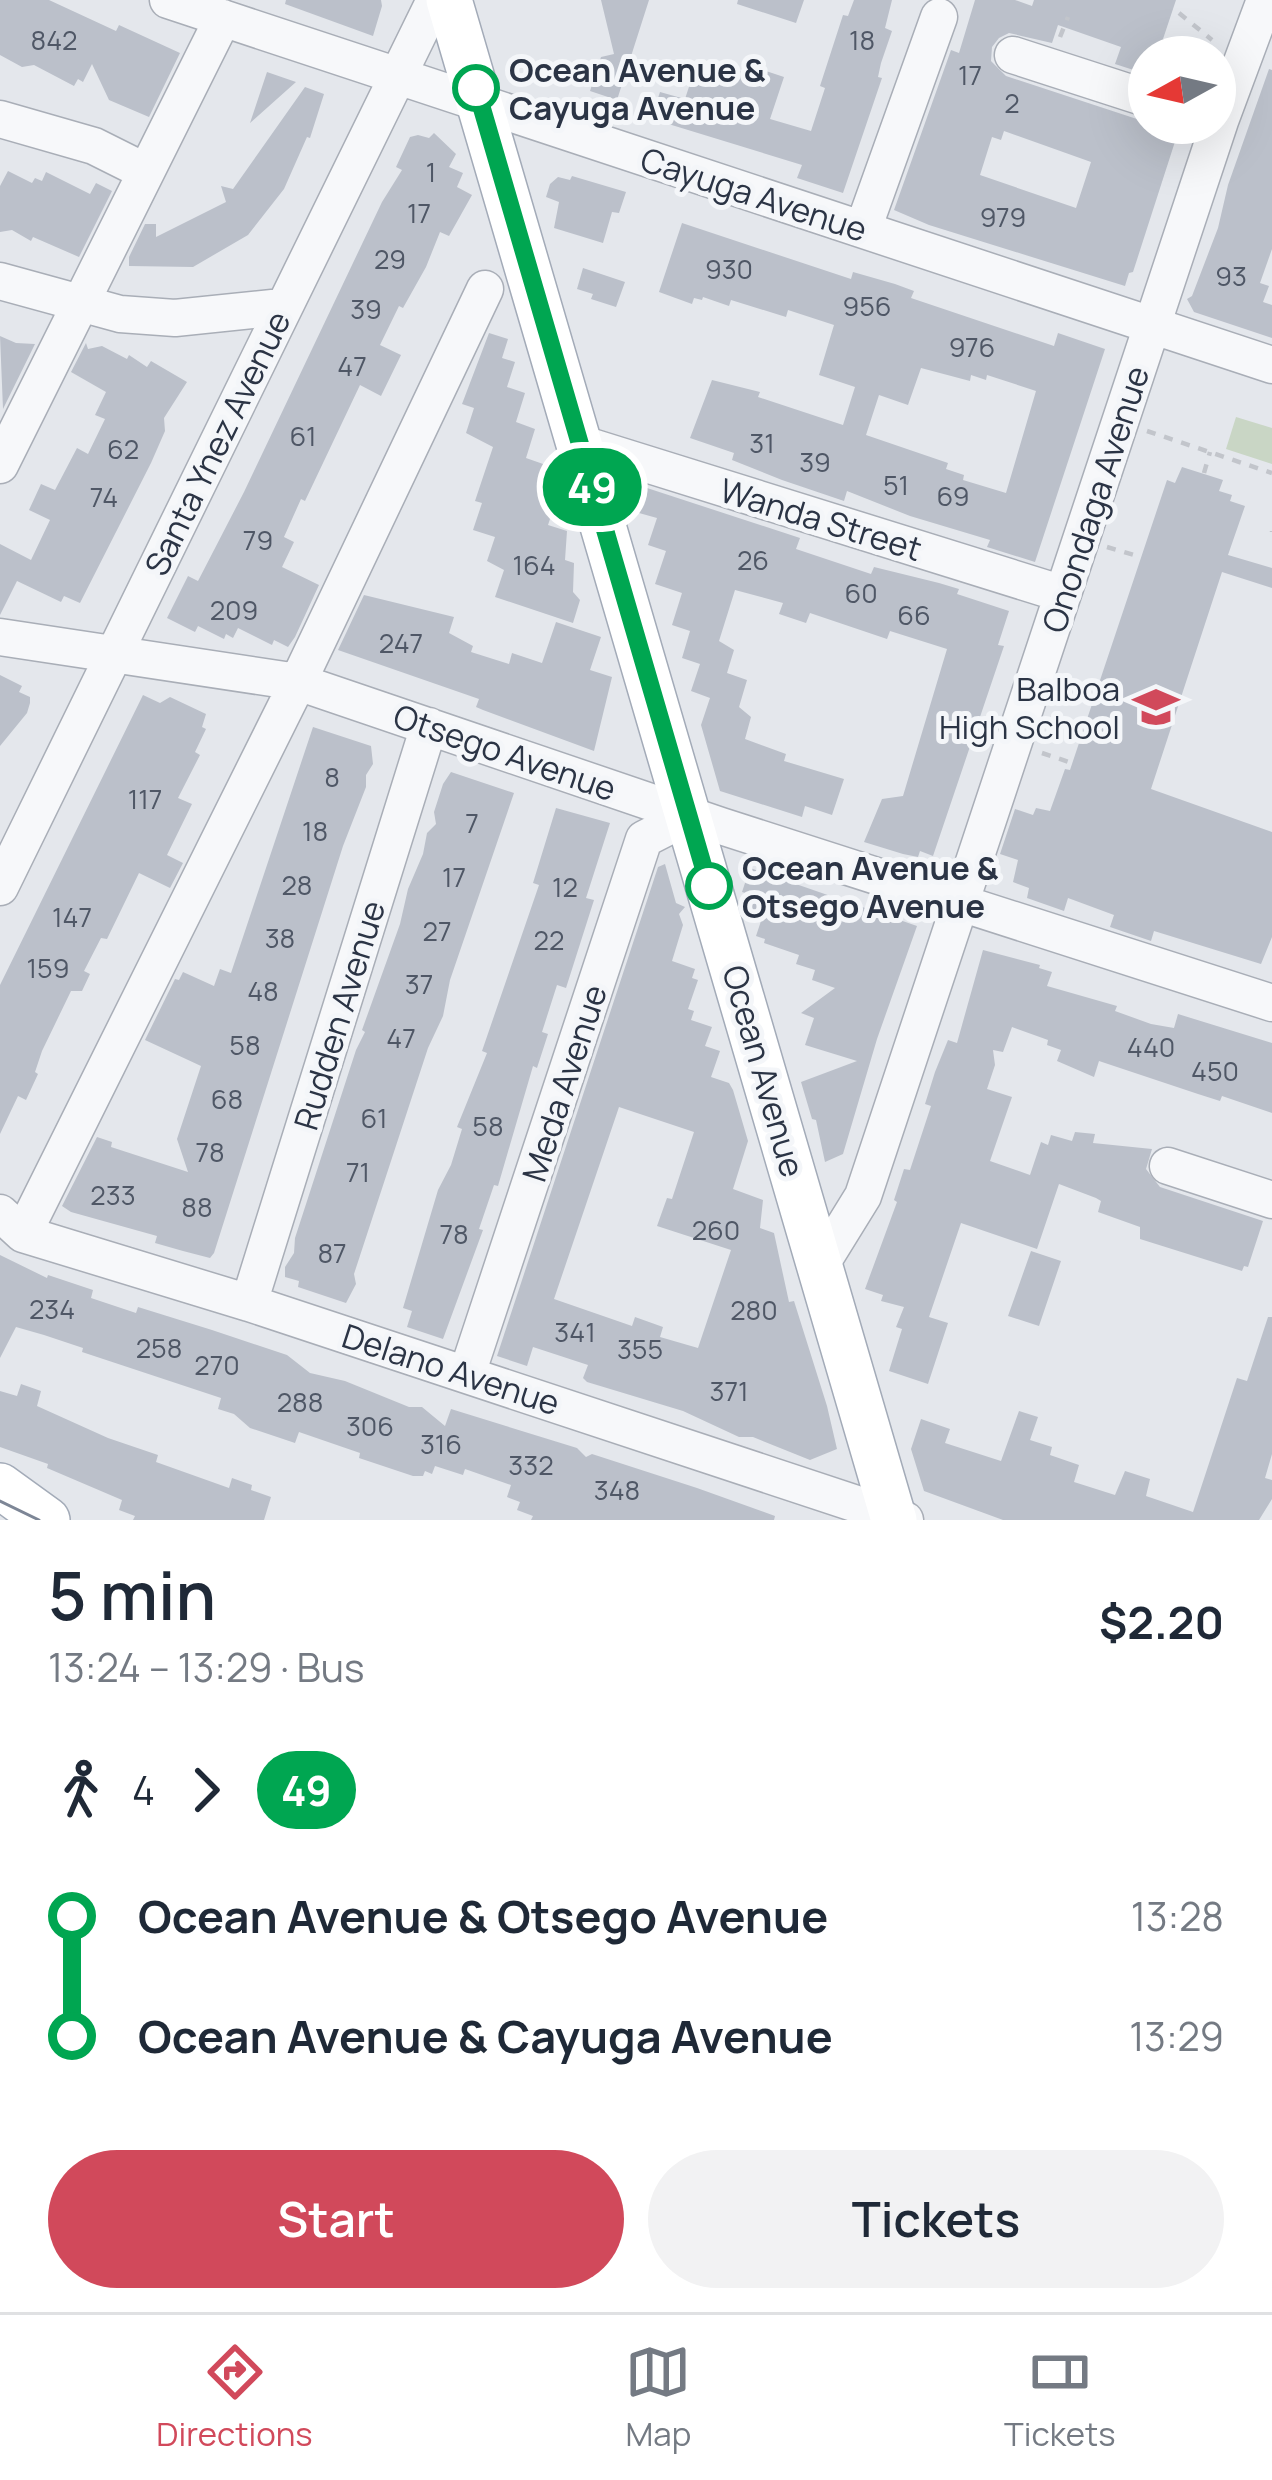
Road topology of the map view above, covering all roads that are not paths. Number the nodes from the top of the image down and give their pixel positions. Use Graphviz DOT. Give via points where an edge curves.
graph roads {
  1 [pos="168,0"];
  2 [pos="435,0"];
  3 [pos="449,0"];
  4 [pos="1265,0"];
  5 [pos="939,17"];
  6 [pos="223,18"];
  7 [pos="1013,55"];
  8 [pos="1236,75"];
  9 [pos="395,76"];
  10 [pos="1128,92"];
  11 [pos="480,105"];
  12 [pos="0,119"];
  13 [pos="1211,144"];
  14 [pos="145,171"];
  15 [pos="863,229"];
  16 [pos="0,281"];
  17 [pos="485,289"];
  18 [pos="81,303"];
  19 [pos="282,307"];
  20 [pos="1153,326"];
  21 [pos="1272,365"];
  22 [pos="579,443"];
  23 [pos="0,465"];
  24 [pos="1063,594"];
  25 [pos="0,637"];
  26 [pos="114,653"];
  27 [pos="298,682"];
  28 [pos="429,726"];
  29 [pos="689,816"];
  30 [pos="0,887"];
  31 [pos="961,902"];
  32 [pos="1272,1004"];
  33 [pos="1168,1166"];
  34 [pos="1272,1200"];
  35 [pos="12,1223"];
  36 [pos="821,1264"];
  37 [pos="249,1303"];
  38 [pos="467,1374"];
  39 [pos="0,1486"];
  40 [pos="0,1508"];
  41 [pos="898,1519"];
  42 [pos="24,1520"];
  43 [pos="47,1520"];
  1 -- 6 [label="street, Cayuga Avenue"];
  2 -- 9 [label="street, Santa Ynez Avenue"];
  3 -- 11 [label="main road, Ocean Avenue"];
  4 -- 8 [label="street, Onondaga Avenue"];
  5 -- 15 [label="street"];
  6 -- 9 [label="street, Cayuga Avenue"];
  6 -- 14 [label="street"];
  7 -- 10 [label="street"];
  9 -- 11 [label="street, Cayuga Avenue"];
  9 -- 19 [label="street, Santa Ynez Avenue"];
  11 -- 15 [label="street, Cayuga Avenue"];
  11 -- 22 [label="main road, Ocean Avenue"];
  12 -- 14 [label="street" via="94,146"];
  13 -- 20 [label="street, Onondaga Avenue"];
  14 -- 18 [label="street"];
  15 -- 20 [label="street, Cayuga Avenue"];
  16 -- 18 [label="street"];
  17 -- 27 [label="street"];
  18 -- 19 [label="street" via="175,318"];
  18 -- 23 [label="street"];
  19 -- 26 [label="street, Santa Ynez Avenue"];
  20 -- 21 [label="street, Cayuga Avenue"];
  20 -- 24 [label="street, Onondaga Avenue"];
  22 -- 24 [label="street, Wanda Street"];
  22 -- 29 [label="main road, Ocean Avenue"];
  24 -- 31 [label="street, Onondaga Avenue"];
  25 -- 26 [label="street, Otsego Avenue"];
  26 -- 27 [label="street, Otsego Avenue"];
  26 -- 30 [label="street, Santa Ynez Avenue"];
  27 -- 28 [label="street, Otsego Avenue"];
  27 -- 35 [label="street"];
  28 -- 29 [label="street, Otsego Avenue"];
  28 -- 37 [label="street, Rudden Avenue"];
  29 -- 31 [label="street, Otsego Avenue"];
  29 -- 36 [label="main road, Ocean Avenue"];
  29 -- 38 [label="street, Meda Avenue" via="644,839"];
  31 -- 32 [label="street, Otsego Avenue"];
  31 -- 36 [label="street, Onondaga Avenue" via="863,1196"];
  33 -- 34 [label="street"];
  35 -- 37 [label="street, Delano Avenue"];
  36 -- 41 [label="main road, Ocean Avenue"];
  37 -- 38 [label="street, Delano Avenue"];
  38 -- 41 [label="street, Delano Avenue"];
  39 -- 43 [label="main road"];
  40 -- 42 [label="main road"];
}
